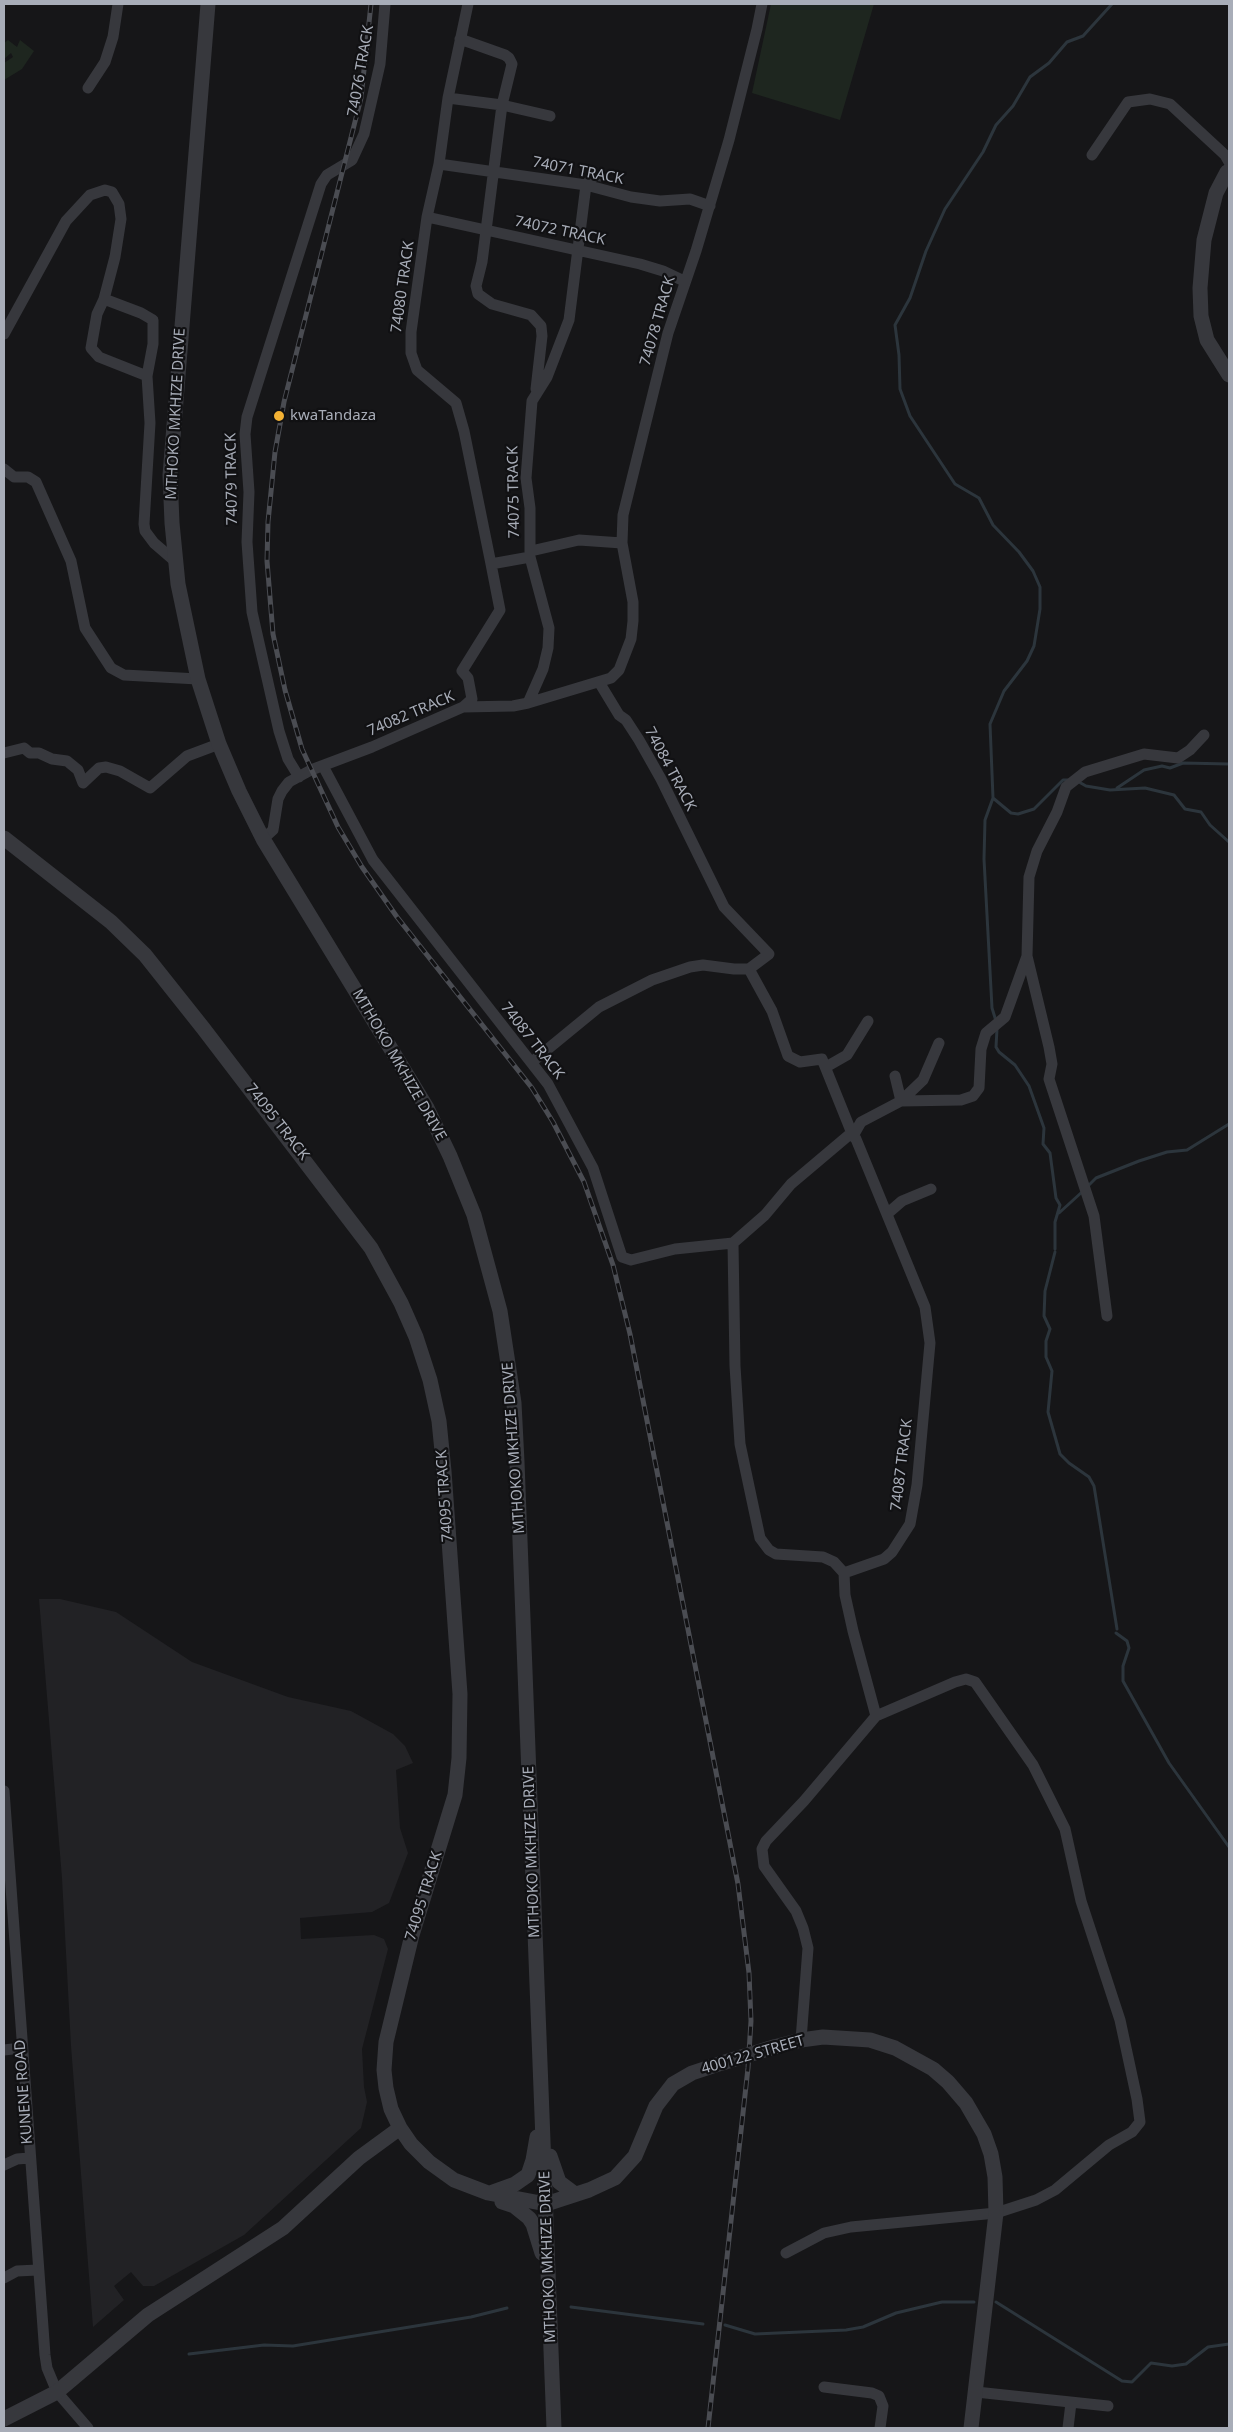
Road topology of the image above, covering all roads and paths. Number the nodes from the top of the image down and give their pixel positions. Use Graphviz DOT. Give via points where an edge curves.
graph roads {
  1 [pos="118,4"];
  2 [pos="208,4"];
  3 [pos="385,4"];
  4 [pos="468,4"];
  5 [pos="762,4"];
  6 [pos="460,39"];
  7 [pos="88,88"];
  8 [pos="448,98"];
  9 [pos="502,105"];
  10 [pos="550,116"];
  11 [pos="1092,155"];
  12 [pos="439,164"];
  13 [pos="1229,167"];
  14 [pos="493,170"];
  15 [pos="602,176"];
  16 [pos="321,184"];
  17 [pos="586,185"];
  18 [pos="710,206"];
  19 [pos="427,217"];
  20 [pos="485,230"];
  21 [pos="577,249"];
  22 [pos="684,281"];
  23 [pos="104,299"];
  24 [pos="4,334"];
  25 [pos="1229,375"];
  26 [pos="147,376"];
  27 [pos="532,401"];
  28 [pos="4,470"];
  29 [pos="622,543"];
  30 [pos="530,554"];
  31 [pos="176,562"];
  32 [pos="491,564"];
  33 [pos="627,651"];
  34 [pos="198,680"];
  35 [pos="599,682"];
  36 [pos="528,703"];
  37 [pos="463,707"];
  38 [pos="1204,735"];
  39 [pos="219,744"];
  40 [pos="4,753"];
  41 [pos="323,766"];
  42 [pos="299,777"];
  43 [pos="4,838"];
  44 [pos="263,839"];
  45 [pos="1027,956"];
  46 [pos="750,969"];
  47 [pos="868,1020"];
  48 [pos="939,1043"];
  49 [pos="532,1062"];
  50 [pos="826,1067"];
  51 [pos="895,1076"];
  52 [pos="901,1101"];
  53 [pos="853,1136"];
  54 [pos="932,1189"];
  55 [pos="887,1214"];
  56 [pos="734,1243"];
  57 [pos="1107,1316"];
  58 [pos="844,1573"];
  59 [pos="876,1716"];
  60 [pos="4,1791"];
  61 [pos="801,2040"];
  62 [pos="21,2048"];
  63 [pos="4,2050"];
  64 [pos="542,2100"];
  65 [pos="400,2128"];
  66 [pos="544,2136"];
  67 [pos="29,2158"];
  68 [pos="4,2164"];
  69 [pos="469,2188"];
  70 [pos="488,2193"];
  71 [pos="575,2194"];
  72 [pos="546,2204"];
  73 [pos="996,2213"];
  74 [pos="786,2254"];
  75 [pos="38,2270"];
  76 [pos="4,2278"];
  77 [pos="548,2279"];
  78 [pos="824,2388"];
  79 [pos="57,2392"];
  80 [pos="976,2392"];
  81 [pos="1071,2403"];
  82 [pos="1108,2406"];
  83 [pos="4,2418"];
  84 [pos="88,2428"];
  85 [pos="554,2428"];
  86 [pos="880,2428"];
  87 [pos="971,2428"];
  88 [pos="1068,2428"];
  1 -- 7 [label="street" via="105,62"];
  2 -- 31 [label="street, MTHOKO MKHIZE DRIVE" via="170,475"];
  3 -- 16 [label="street, 74076 TRACK" via="380,64 364,134 352,160 327,175"];
  4 -- 6 [label="street, 74080 TRACK"];
  5 -- 18 [label="street, 74078 TRACK"];
  6 -- 8 [label="street, 74080 TRACK"];
  6 -- 9 [label="street" via="509,58 512,64"];
  8 -- 9 [label="street"];
  8 -- 12 [label="street, 74080 TRACK"];
  9 -- 10 [label="street"];
  9 -- 14 [label="street"];
  11 -- 13 [label="street" via="1128,102 1150,100 1170,104 1226,155"];
  12 -- 14 [label="street, 74071 TRACK"];
  12 -- 19 [label="street, 74080 TRACK"];
  13 -- 25 [label="street" via="1216,192 1204,240 1200,288 1201,316 1207,340"];
  14 -- 17 [label="street, 74071 TRACK"];
  14 -- 20 [label="street"];
  15 -- 17 [label="street" via="595,175"];
  16 -- 42 [label="street, 74079 TRACK" via="245,434 252,612 278,731"];
  17 -- 18 [label="street, 74071 TRACK" via="631,197 690,199"];
  17 -- 21 [label="street, 74075 TRACK"];
  18 -- 22 [label="street, 74078 TRACK"];
  19 -- 20 [label="street, 74072 TRACK"];
  19 -- 32 [label="street, 74080 TRACK" via="411,353 418,370 456,403"];
  20 -- 21 [label="street, 74072 TRACK"];
  20 -- 27 [label="street" via="476,286 478,294 495,306 531,315 540,326 538,381"];
  21 -- 22 [label="street, 74072 TRACK" via="663,271"];
  21 -- 27 [label="street, 74075 TRACK" via="569,320 547,377"];
  22 -- 29 [label="street, 74078 TRACK" via="623,515"];
  23 -- 24 [label="street" via="115,257 121,211 112,192 105,190 90,195 61,229"];
  23 -- 26 [label="street" via="153,320 153,344"];
  23 -- 26 [label="street" via="91,342 93,352"];
  26 -- 31 [label="street" via="150,423 144,524 154,543"];
  27 -- 30 [label="street, 74075 TRACK" via="526,478"];
  28 -- 34 [label="street" via="14,477 33,478 71,561 85,628 111,668 124,674"];
  29 -- 30 [label="street" via="579,540"];
  29 -- 33 [label="street, 74078 TRACK" via="633,602"];
  30 -- 32 [label="street"];
  30 -- 36 [label="street, 74075 TRACK" via="549,628 543,669"];
  31 -- 34 [label="street, MTHOKO MKHIZE DRIVE"];
  32 -- 37 [label="street, 74080 TRACK" via="500,610 462,671 468,678 472,699"];
  33 -- 35 [label="street, 74082 TRACK" via="619,670 611,678"];
  34 -- 39 [label="street, MTHOKO MKHIZE DRIVE"];
  35 -- 36 [label="street, 74082 TRACK"];
  35 -- 46 [label="street, 74084 TRACK" via="661,779 724,907 768,954"];
  36 -- 37 [label="street, 74082 TRACK"];
  37 -- 41 [label="street, 74082 TRACK"];
  38 -- 45 [label="street" via="1178,758 1144,754 1085,772 1066,787 1029,877"];
  39 -- 40 [label="street" via="187,756 150,788 106,767 100,768 83,783 78,770 67,761 30,753 24,748"];
  39 -- 44 [label="street, MTHOKO MKHIZE DRIVE"];
  41 -- 42 [label="street, 74082 TRACK"];
  41 -- 49 [label="street, 74087 TRACK" via="373,860"];
  42 -- 44 [label="street, 74082 TRACK" via="282,791 273,830"];
  43 -- 65 [label="street, 74095 TRACK" via="111,922 145,956 209,1035 371,1248 401,1303 430,1380 439,1421 444,1471 460,1694 459,1758 455,1795 412,1936 386,2042 386,2088"];
  44 -- 64 [label="street, MTHOKO MKHIZE DRIVE" via="427,1108 474,1215 500,1311 508,1353 516,1442"];
  45 -- 52 [label="street" via="1005,1017 986,1033 981,1049 977,1092 967,1099"];
  45 -- 57 [label="street" via="1049,1047 1052,1064 1049,1079 1094,1216"];
  46 -- 49 [label="street" via="703,965 652,980 599,1007"];
  46 -- 50 [label="street" via="772,1011 788,1056 800,1062 822,1059"];
  47 -- 50 [label="street" via="847,1055"];
  48 -- 52 [label="street" via="923,1080"];
  49 -- 56 [label="street, 74087 TRACK" via="548,1084 594,1168 622,1257 631,1260 674,1248"];
  50 -- 53 [label="street, 74087 TRACK"];
  51 -- 52 [label="street"];
  52 -- 53 [label="street" via="861,1122"];
  53 -- 55 [label="street, 74087 TRACK"];
  53 -- 56 [label="street" via="849,1135 791,1184 765,1215"];
  54 -- 55 [label="street" via="902,1200"];
  55 -- 58 [label="street, 74087 TRACK" via="925,1307 928,1322 929,1350 917,1485 910,1524 892,1552 873,1564"];
  56 -- 58 [label="street" via="735,1366 740,1444 760,1538 776,1554 823,1556"];
  58 -- 59 [label="street" via="853,1631"];
  59 -- 61 [label="street" via="762,1849 764,1866 796,1911 808,1948"];
  59 -- 73 [label="street" via="966,1679 980,1687 1033,1765 1065,1829 1081,1901 1120,2020 1140,2115 1137,2127 1055,2190"];
  60 -- 62 [label="street, KUNENE ROAD"];
  61 -- 71 [label="street, 400122 STREET, bridge" via="722,2063 673,2084 656,2106 635,2156 603,2184"];
  61 -- 73 [label="street, 400122 STREET" via="848,2037 870,2040 895,2048 933,2069 966,2103 984,2134 995,2177"];
  62 -- 63 [label="street"];
  62 -- 67 [label="street, KUNENE ROAD"];
  64 -- 66 [label="street, MTHOKO MKHIZE DRIVE"];
  64 -- 70 [label="street" via="531,2170 522,2180"];
  65 -- 69 [label="street, 74095 TRACK" via="429,2162"];
  65 -- 79 [label="street" via="358,2158 283,2228 148,2315"];
  66 -- 71 [label="street" via="559,2182"];
  66 -- 72 [label="street, MTHOKO MKHIZE DRIVE"];
  67 -- 68 [label="street"];
  67 -- 75 [label="street, KUNENE ROAD"];
  69 -- 70 [label="street, 74095 TRACK"];
  69 -- 77 [label="street" via="514,2206 529,2218"];
  70 -- 72 [label="street, 74095 TRACK"];
  71 -- 72 [label="street, 400122 STREET"];
  72 -- 77 [label="street, MTHOKO MKHIZE DRIVE"];
  73 -- 74 [label="street" via="851,2227 824,2233"];
  73 -- 80 [label="street, 400122 STREET"];
  75 -- 76 [label="street" via="17,2271"];
  75 -- 79 [label="street, KUNENE ROAD" via="47,2368"];
  77 -- 85 [label="street, MTHOKO MKHIZE DRIVE"];
  78 -- 86 [label="street" via="879,2396 883,2402"];
  79 -- 83 [label="street"];
  79 -- 84 [label="street, KUNENE ROAD"];
  80 -- 81 [label="street"];
  80 -- 87 [label="street, 400122 STREET"];
  81 -- 82 [label="street"];
  81 -- 88 [label="street"];
}
